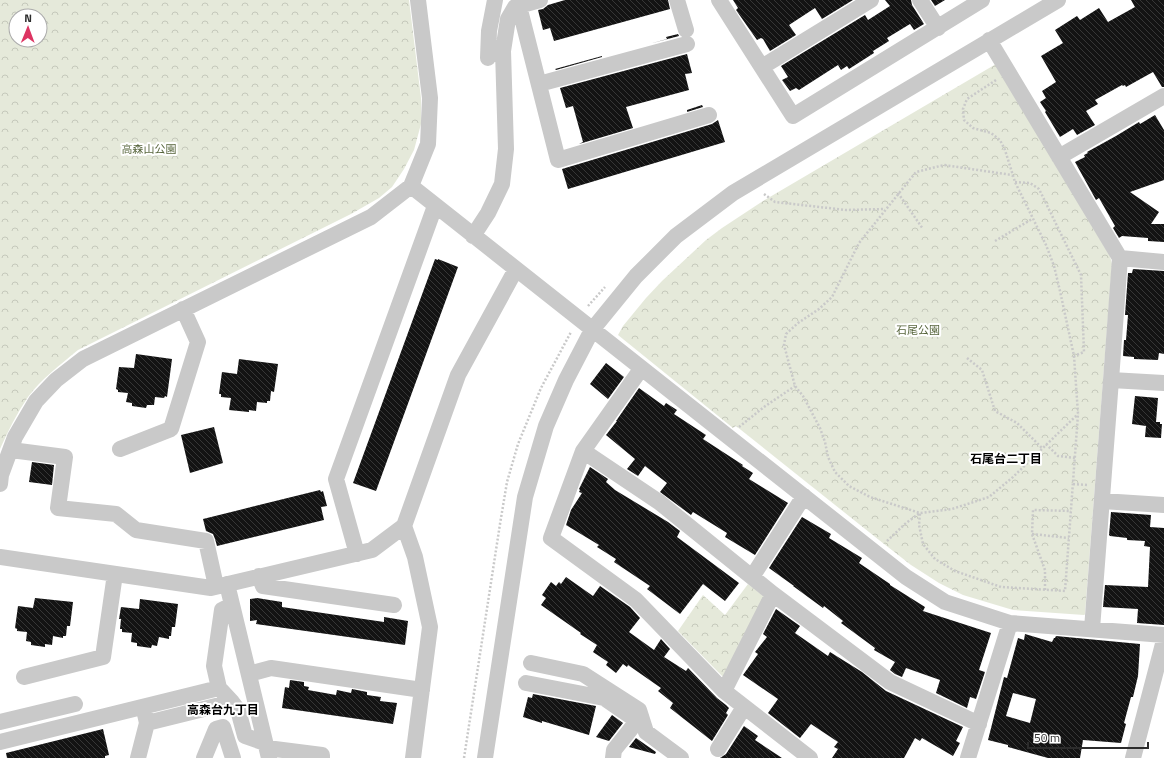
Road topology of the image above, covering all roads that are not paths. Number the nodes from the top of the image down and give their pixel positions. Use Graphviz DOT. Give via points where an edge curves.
graph roads {
  1 [pos="418,0"];
  2 [pos="495,0"];
  3 [pos="540,0"];
  4 [pos="677,0"];
  5 [pos="719,0"];
  6 [pos="871,0"];
  7 [pos="920,0"];
  8 [pos="982,0"];
  9 [pos="1058,0"];
  10 [pos="519,6"];
  11 [pos="938,28"];
  12 [pos="989,40"];
  13 [pos="488,58"];
  14 [pos="762,68"];
  15 [pos="539,84"];
  16 [pos="1164,96"];
  17 [pos="709,115"];
  18 [pos="1059,157"];
  19 [pos="410,186"];
  20 [pos="435,206"];
  21 [pos="473,236"];
  22 [pos="1120,258"];
  23 [pos="1164,262"];
  24 [pos="516,270"];
  25 [pos="183,309"];
  26 [pos="592,330"];
  27 [pos="641,368"];
  28 [pos="1111,380"];
  29 [pos="1164,383"];
  30 [pos="120,449"];
  31 [pos="11,450"];
  32 [pos="583,450"];
  33 [pos="0,484"];
  34 [pos="804,496"];
  35 [pos="1102,501"];
  36 [pos="1164,505"];
  37 [pos="404,526"];
  38 [pos="357,554"];
  39 [pos="0,557"];
  40 [pos="114,574"];
  41 [pos="259,576"];
  42 [pos="752,577"];
  43 [pos="222,585"];
  44 [pos="773,594"];
  45 [pos="232,605"];
  46 [pos="394,605"];
  47 [pos="1010,623"];
  48 [pos="1092,629"];
  49 [pos="1164,635"];
  50 [pos="1164,640"];
  51 [pos="531,662"];
  52 [pos="249,674"];
  53 [pos="24,677"];
  54 [pos="526,683"];
  55 [pos="219,688"];
  56 [pos="422,690"];
  57 [pos="724,691"];
  58 [pos="232,702"];
  59 [pos="75,704"];
  60 [pos="144,706"];
  61 [pos="744,707"];
  62 [pos="5,721"];
  63 [pos="147,723"];
  64 [pos="979,724"];
  65 [pos="629,730"];
  66 [pos="8,740"];
  67 [pos="718,749"];
  68 [pos="267,750"];
  69 [pos="298,755"];
  70 [pos="138,758"];
  71 [pos="204,758"];
  72 [pos="233,758"];
  73 [pos="322,758"];
  74 [pos="412,758"];
  75 [pos="485,758"];
  76 [pos="613,758"];
  77 [pos="667,758"];
  78 [pos="681,758"];
  79 [pos="810,758"];
  80 [pos="968,758"];
  81 [pos="1133,758"];
  1 -- 19 [label="street" via="430,98 428,144"];
  2 -- 13 [label="street" via="489,31"];
  3 -- 10 [label="street"];
  4 -- 15 [label="street" via="686,37"];
  5 -- 14 [label="street"];
  6 -- 14 [label="street"];
  7 -- 11 [label="street"];
  8 -- 11 [label="street"];
  9 -- 12 [label="street"];
  10 -- 15 [label="street"];
  10 -- 21 [label="street" via="515,7 508,19 503,51 506,149 502,184 488,214"];
  11 -- 14 [label="street" via="793,116"];
  12 -- 18 [label="street"];
  12 -- 26 [label="street" via="733,193 676,236 636,276"];
  15 -- 17 [label="street" via="558,160"];
  16 -- 18 [label="street"];
  18 -- 22 [label="street"];
  19 -- 20 [label="street"];
  19 -- 25 [label="street" via="371,216"];
  20 -- 21 [label="street"];
  20 -- 38 [label="street" via="336,479"];
  21 -- 24 [label="street"];
  22 -- 23 [label="street"];
  22 -- 28 [label="street"];
  24 -- 26 [label="street"];
  24 -- 37 [label="street" via="458,375"];
  25 -- 30 [label="street" via="198,342 171,429"];
  25 -- 31 [label="street" via="83,359 56,380 36,401 15,437"];
  26 -- 27 [label="street"];
  26 -- 75 [label="street" via="546,426 525,497"];
  27 -- 32 [label="street"];
  27 -- 34 [label="street"];
  28 -- 29 [label="street"];
  28 -- 35 [label="street"];
  31 -- 33 [label="street"];
  31 -- 43 [label="street" via="65,457 58,508 116,514 136,530 206,540"];
  32 -- 42 [label="street" via="659,502"];
  32 -- 57 [label="street" via="551,538 636,600"];
  34 -- 42 [label="street"];
  34 -- 47 [label="street" via="906,577 945,602"];
  35 -- 36 [label="street"];
  35 -- 48 [label="street"];
  37 -- 38 [label="street" via="372,550"];
  37 -- 56 [label="street" via="415,557 430,627"];
  38 -- 41 [label="street"];
  39 -- 40 [label="street"];
  40 -- 43 [label="street" via="211,588"];
  40 -- 53 [label="street" via="103,658"];
  41 -- 43 [label="street"];
  41 -- 46 [label="street" via="263,586"];
  42 -- 44 [label="street"];
  43 -- 45 [label="street"];
  44 -- 57 [label="street"];
  44 -- 64 [label="street" via="890,682"];
  45 -- 52 [label="street"];
  45 -- 55 [label="street" via="222,610 214,666"];
  47 -- 48 [label="street"];
  47 -- 64 [label="street"];
  48 -- 49 [label="street"];
  50 -- 81 [label="street"];
  51 -- 78 [label="street" via="583,674 639,710 646,732"];
  52 -- 56 [label="street" via="271,668"];
  52 -- 68 [label="street"];
  54 -- 65 [label="street" via="604,698 633,718 634,725"];
  55 -- 58 [label="street"];
  55 -- 60 [label="street"];
  56 -- 74 [label="street"];
  57 -- 61 [label="street"];
  58 -- 63 [label="street"];
  58 -- 68 [label="street" via="238,710 245,736"];
  59 -- 62 [label="street"];
  60 -- 63 [label="street"];
  60 -- 66 [label="street"];
  61 -- 67 [label="street"];
  61 -- 79 [label="street"];
  62 -- 66 [label="street"];
  63 -- 70 [label="street"];
  64 -- 80 [label="street"];
  65 -- 76 [label="street" via="614,750"];
  65 -- 77 [label="street"];
  68 -- 69 [label="street"];
  69 -- 73 [label="street" via="322,755"];
  71 -- 72 [label="street" via="216,729 223,727"];
}
